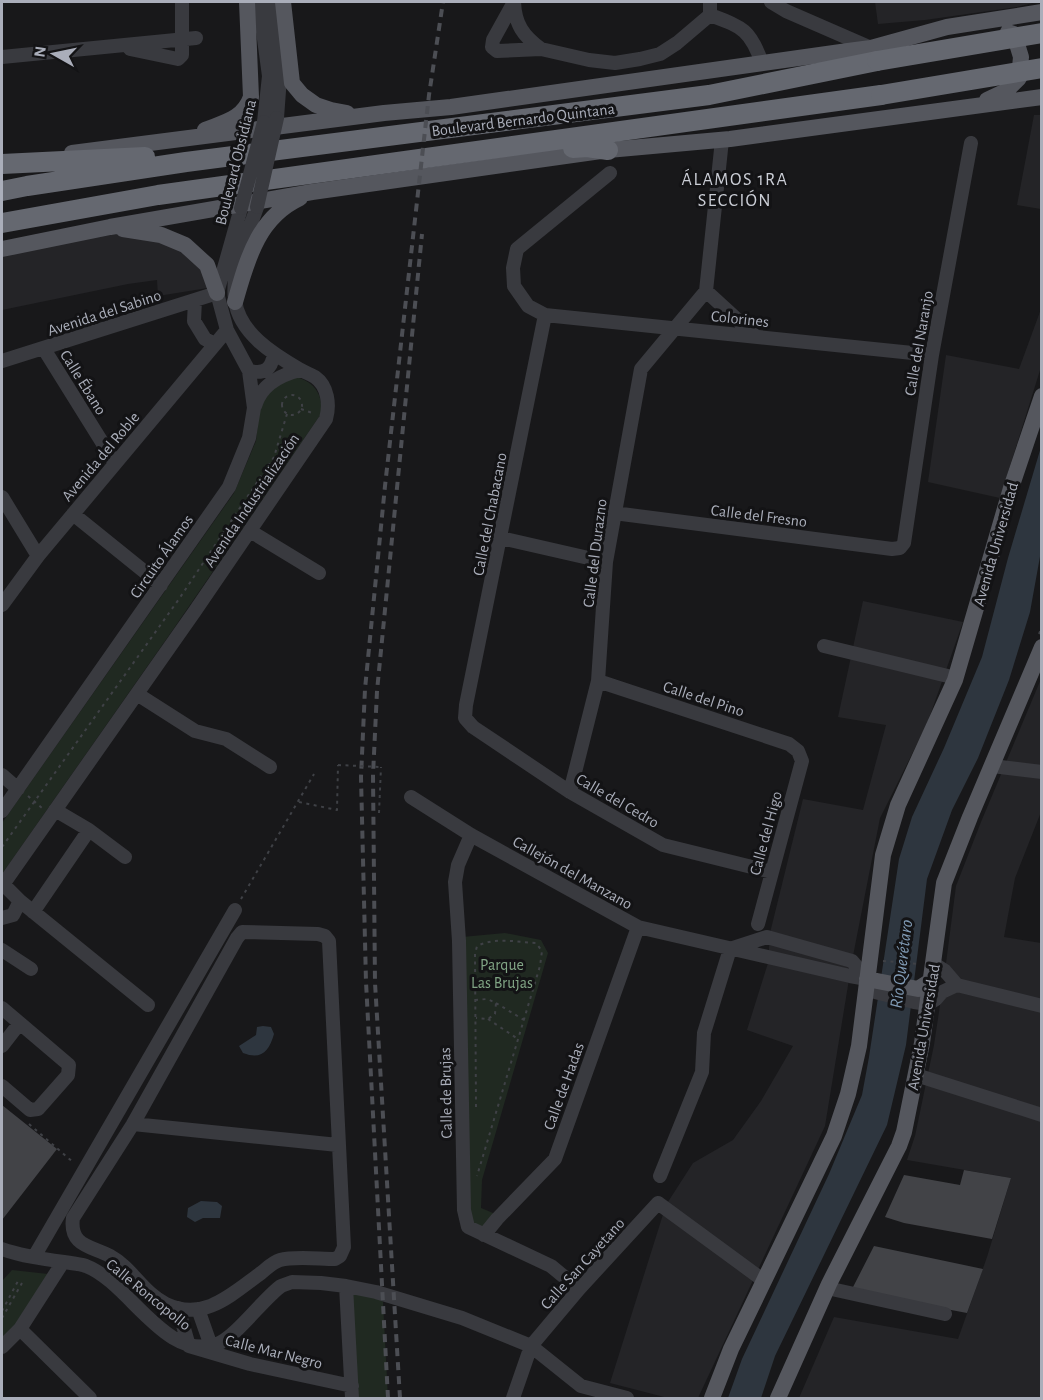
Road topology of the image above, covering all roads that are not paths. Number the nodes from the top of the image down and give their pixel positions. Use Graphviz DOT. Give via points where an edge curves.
graph roads {
  1 [pos="182,2"];
  2 [pos="247,2"];
  3 [pos="260,2"];
  4 [pos="271,2"];
  5 [pos="283,2"];
  6 [pos="514,2"];
  7 [pos="771,2"];
  8 [pos="710,8"];
  9 [pos="1041,12"];
  10 [pos="947,27"];
  11 [pos="1041,33"];
  12 [pos="541,49"];
  13 [pos="874,54"];
  14 [pos="2,57"];
  15 [pos="762,63"];
  16 [pos="1041,68"];
  17 [pos="1041,97"];
  18 [pos="976,106"];
  19 [pos="384,113"];
  20 [pos="271,120"];
  21 [pos="190,137"];
  22 [pos="722,140"];
  23 [pos="971,143"];
  24 [pos="498,149"];
  25 [pos="608,150"];
  26 [pos="186,162"];
  27 [pos="2,163"];
  28 [pos="610,173"];
  29 [pos="2,192"];
  30 [pos="312,192"];
  31 [pos="2,223"];
  32 [pos="110,227"];
  33 [pos="2,249"];
  34 [pos="706,291"];
  35 [pos="217,293"];
  36 [pos="195,300"];
  37 [pos="235,302"];
  38 [pos="545,315"];
  39 [pos="675,328"];
  40 [pos="227,330"];
  41 [pos="754,335"];
  42 [pos="215,344"];
  43 [pos="44,349"];
  44 [pos="274,354"];
  45 [pos="932,355"];
  46 [pos="2,361"];
  47 [pos="300,370"];
  48 [pos="249,371"];
  49 [pos="1041,396"];
  50 [pos="254,408"];
  51 [pos="115,463"];
  52 [pos="2,497"];
  53 [pos="614,513"];
  54 [pos="73,514"];
  55 [pos="250,531"];
  56 [pos="501,538"];
  57 [pos="900,548"];
  58 [pos="38,556"];
  59 [pos="606,562"];
  60 [pos="319,573"];
  61 [pos="161,585"];
  62 [pos="2,605"];
  63 [pos="824,646"];
  64 [pos="1041,647"];
  65 [pos="956,678"];
  66 [pos="597,681"];
  67 [pos="137,693"];
  68 [pos="465,718"];
  69 [pos="798,751"];
  70 [pos="992,766"];
  71 [pos="270,767"];
  72 [pos="1041,772"];
  73 [pos="2,774"];
  74 [pos="18,789"];
  75 [pos="570,792"];
  76 [pos="411,797"];
  77 [pos="2,811"];
  78 [pos="54,812"];
  79 [pos="89,830"];
  80 [pos="471,835"];
  81 [pos="125,857"];
  82 [pos="771,872"];
  83 [pos="2,885"];
  84 [pos="20,901"];
  85 [pos="235,909"];
  86 [pos="33,912"];
  87 [pos="2,918"];
  88 [pos="758,924"];
  89 [pos="638,927"];
  90 [pos="730,949"];
  91 [pos="2,950"];
  92 [pos="31,969"];
  93 [pos="928,969"];
  94 [pos="957,985"];
  95 [pos="873,989"];
  96 [pos="919,998"];
  97 [pos="148,1005"];
  98 [pos="1041,1006"];
  99 [pos="2,1008"];
  100 [pos="19,1024"];
  101 [pos="2,1046"];
  102 [pos="916,1076"];
  103 [pos="2,1086"];
  104 [pos="1041,1115"];
  105 [pos="133,1124"];
  106 [pos="338,1145"];
  107 [pos="660,1176"];
  108 [pos="484,1235"];
  109 [pos="2,1249"];
  110 [pos="34,1257"];
  111 [pos="63,1262"];
  112 [pos="763,1280"];
  113 [pos="346,1286"];
  114 [pos="827,1288"];
  115 [pos="579,1289"];
  116 [pos="178,1308"];
  117 [pos="198,1309"];
  118 [pos="945,1314"];
  119 [pos="20,1329"];
  120 [pos="189,1346"];
  121 [pos="211,1346"];
  122 [pos="531,1346"];
  123 [pos="2,1347"];
  124 [pos="352,1392"];
  125 [pos="90,1398"];
  126 [pos="513,1398"];
  127 [pos="627,1398"];
  128 [pos="712,1398"];
  129 [pos="777,1398"];
  1 -- 14 [label="street" via="189,39"];
  2 -- 21 [label="main road" via="251,97 248,106 242,114"];
  3 -- 20 [label="street, Boulevard Obsidiana"];
  4 -- 20 [label="street, Boulevard Obsidiana" via="280,77"];
  5 -- 19 [label="main road" via="292,83 302,95 331,110"];
  6 -- 12 [label="street" via="520,30"];
  6 -- 12 [label="street" via="495,34 492,47 504,52"];
  7 -- 13 [label="street"];
  8 -- 12 [label="street" via="677,43 660,54 640,59 615,63"];
  8 -- 15 [label="street" via="747,33"];
  9 -- 10 [label="main road, Boulevard Bernardo Quintana"];
  10 -- 13 [label="main road, Boulevard Bernardo Quintana"];
  10 -- 18 [label="main road" via="1014,34 1021,57 1019,78 1006,91"];
  11 -- 13 [label="highway, Boulevard Bernardo Quintana, bridge"];
  13 -- 15 [label="main road, Boulevard Bernardo Quintana"];
  13 -- 26 [label="highway, Boulevard Bernardo Quintana" via="709,95"];
  15 -- 19 [label="main road, Boulevard Bernardo Quintana" via="462,106"];
  16 -- 24 [label="highway, Boulevard Bernardo Quintana, bridge" via="881,95"];
  17 -- 18 [label="main road"];
  18 -- 22 [label="main road"];
  19 -- 21 [label="main road, Boulevard Bernardo Quintana"];
  20 -- 35 [label="street, Boulevard Obsidiana, bridge"];
  20 -- 37 [label="street, Avenida Industrialización, bridge" via="257,207 234,278"];
  21 -- 27 [label="main road, Boulevard Bernardo Quintana"];
  22 -- 25 [label="main road"];
  22 -- 34 [label="street"];
  23 -- 45 [label="street, Calle del Naranjo"];
  24 -- 25 [label="highway"];
  24 -- 31 [label="highway, Boulevard Bernardo Quintana" via="158,195"];
  25 -- 30 [label="main road"];
  26 -- 27 [label="highway" via="143,157"];
  26 -- 29 [label="highway, Boulevard Bernardo Quintana"];
  28 -- 38 [label="street" via="517,249 514,286 528,306"];
  30 -- 32 [label="main road"];
  30 -- 37 [label="main road" via="278,212 256,239"];
  32 -- 33 [label="main road"];
  32 -- 35 [label="main road" via="161,235 185,245 207,265"];
  34 -- 39 [label="street, Calle del Durazno"];
  34 -- 41 [label="street"];
  35 -- 36 [label="street, Avenida del Sabino"];
  35 -- 40 [label="street, Circuito Álamos"];
  36 -- 42 [label="street" via="194,321 206,339"];
  36 -- 43 [label="street, Avenida del Sabino"];
  37 -- 44 [label="street, Avenida Industrialización" via="246,328"];
  38 -- 39 [label="street, Colorines"];
  38 -- 56 [label="street, Calle del Chabacano"];
  39 -- 41 [label="street, Colorines"];
  39 -- 53 [label="street, Calle del Durazno" via="641,369"];
  40 -- 42 [label="street, Avenida del Roble"];
  40 -- 48 [label="street, Circuito Álamos"];
  41 -- 45 [label="street, Colorines"];
  42 -- 51 [label="street, Avenida del Roble"];
  43 -- 46 [label="street, Avenida del Sabino"];
  43 -- 51 [label="street, Calle Ébano"];
  44 -- 47 [label="street, Avenida Industrialización"];
  44 -- 48 [label="street" via="267,369 260,373"];
  45 -- 57 [label="street, Calle del Naranjo" via="904,543"];
  47 -- 50 [label="street" via="285,374 266,387"];
  47 -- 55 [label="street, Avenida Industrialización" via="316,377 322,385 326,393 326,419"];
  48 -- 50 [label="street, Circuito Álamos"];
  49 -- 65 [label="main road, Avenida Universidad"];
  50 -- 61 [label="street, Circuito Álamos" via="249,438 229,488"];
  51 -- 54 [label="street, Avenida del Roble"];
  52 -- 58 [label="street"];
  53 -- 57 [label="street, Calle del Fresno"];
  53 -- 59 [label="street, Calle del Durazno"];
  54 -- 58 [label="street, Avenida del Roble"];
  54 -- 61 [label="street"];
  55 -- 60 [label="street"];
  55 -- 67 [label="street, Avenida Industrialización"];
  56 -- 59 [label="street"];
  56 -- 68 [label="street, Calle del Chabacano"];
  58 -- 62 [label="street, Avenida del Roble"];
  59 -- 66 [label="street, Calle del Durazno"];
  61 -- 74 [label="street, Circuito Álamos"];
  63 -- 65 [label="street"];
  64 -- 70 [label="main road, Avenida Universidad"];
  65 -- 95 [label="main road, Avenida Universidad" via="898,805 883,855"];
  66 -- 69 [label="street, Calle del Pino" via="789,744"];
  66 -- 75 [label="street, Calle del Durazno"];
  67 -- 71 [label="street" via="195,731 226,739"];
  67 -- 78 [label="street, Avenida Industrialización"];
  68 -- 75 [label="street, Calle del Cedro"];
  69 -- 82 [label="street, Calle del Higo" via="802,761"];
  70 -- 72 [label="street"];
  70 -- 93 [label="main road, Avenida Universidad" via="944,883"];
  73 -- 74 [label="street"];
  74 -- 77 [label="street, Circuito Álamos"];
  75 -- 82 [label="street, Calle del Cedro" via="663,845"];
  76 -- 80 [label="street, Callejón del Manzano"];
  78 -- 79 [label="street"];
  78 -- 83 [label="street, Avenida Industrialización"];
  79 -- 81 [label="street"];
  79 -- 86 [label="street"];
  80 -- 89 [label="street, Callejón del Manzano"];
  80 -- 108 [label="street, Calle de Brujas" via="455,882 464,1210 468,1227"];
  82 -- 88 [label="street, Calle del Higo"];
  83 -- 84 [label="street"];
  84 -- 86 [label="street"];
  84 -- 87 [label="street" via="13,915"];
  85 -- 110 [label="street"];
  86 -- 97 [label="street"];
  89 -- 90 [label="street, Callejón del Manzano"];
  89 -- 108 [label="street, Calle de Hadas" via="555,1159"];
  90 -- 95 [label="street, Callejón del Manzano"];
  90 -- 95 [label="street" via="767,937 852,961"];
  90 -- 107 [label="street" via="704,1033 702,1072"];
  91 -- 92 [label="street"];
  93 -- 94 [label="street" via="945,971"];
  93 -- 96 [label="main road, Avenida Universidad"];
  94 -- 96 [label="street" via="936,999"];
  94 -- 98 [label="street"];
  95 -- 96 [label="main road"];
  95 -- 112 [label="main road, Avenida Universidad" via="834,1136"];
  96 -- 102 [label="main road, Avenida Universidad"];
  99 -- 100 [label="street"];
  100 -- 101 [label="street"];
  100 -- 103 [label="street" via="69,1065 68,1075 38,1109 30,1110"];
  102 -- 104 [label="street"];
  102 -- 114 [label="main road, Avenida Universidad" via="899,1146"];
  105 -- 106 [label="street"];
  105 -- 106 [label="street" via="242,932 318,934 328,942"];
  105 -- 116 [label="street" via="77,1210 72,1227 78,1241 117,1260 150,1293"];
  106 -- 117 [label="street" via="344,1247 340,1256 281,1260 224,1301"];
  108 -- 115 [label="street, Calle de Brujas" via="551,1266"];
  109 -- 110 [label="street, Calle Roncopollo"];
  110 -- 111 [label="street, Calle Roncopollo"];
  111 -- 119 [label="street"];
  111 -- 120 [label="street, Calle Roncopollo" via="86,1266 103,1276 163,1330"];
  112 -- 115 [label="street, Calle San Cayetano" via="658,1203"];
  112 -- 128 [label="main road, Avenida Universidad"];
  113 -- 121 [label="street" via="292,1282 281,1286 229,1336"];
  113 -- 122 [label="street" via="462,1318"];
  113 -- 124 [label="street"];
  114 -- 118 [label="street"];
  114 -- 129 [label="main road, Avenida Universidad"];
  115 -- 122 [label="street, Calle San Cayetano"];
  116 -- 117 [label="street"];
  116 -- 120 [label="street"];
  117 -- 121 [label="street"];
  119 -- 123 [label="street"];
  119 -- 125 [label="street"];
  120 -- 121 [label="street, Calle Roncopollo"];
  120 -- 124 [label="street, Calle Mar Negro"];
  122 -- 126 [label="street"];
  122 -- 127 [label="street" via="581,1386"];
}
